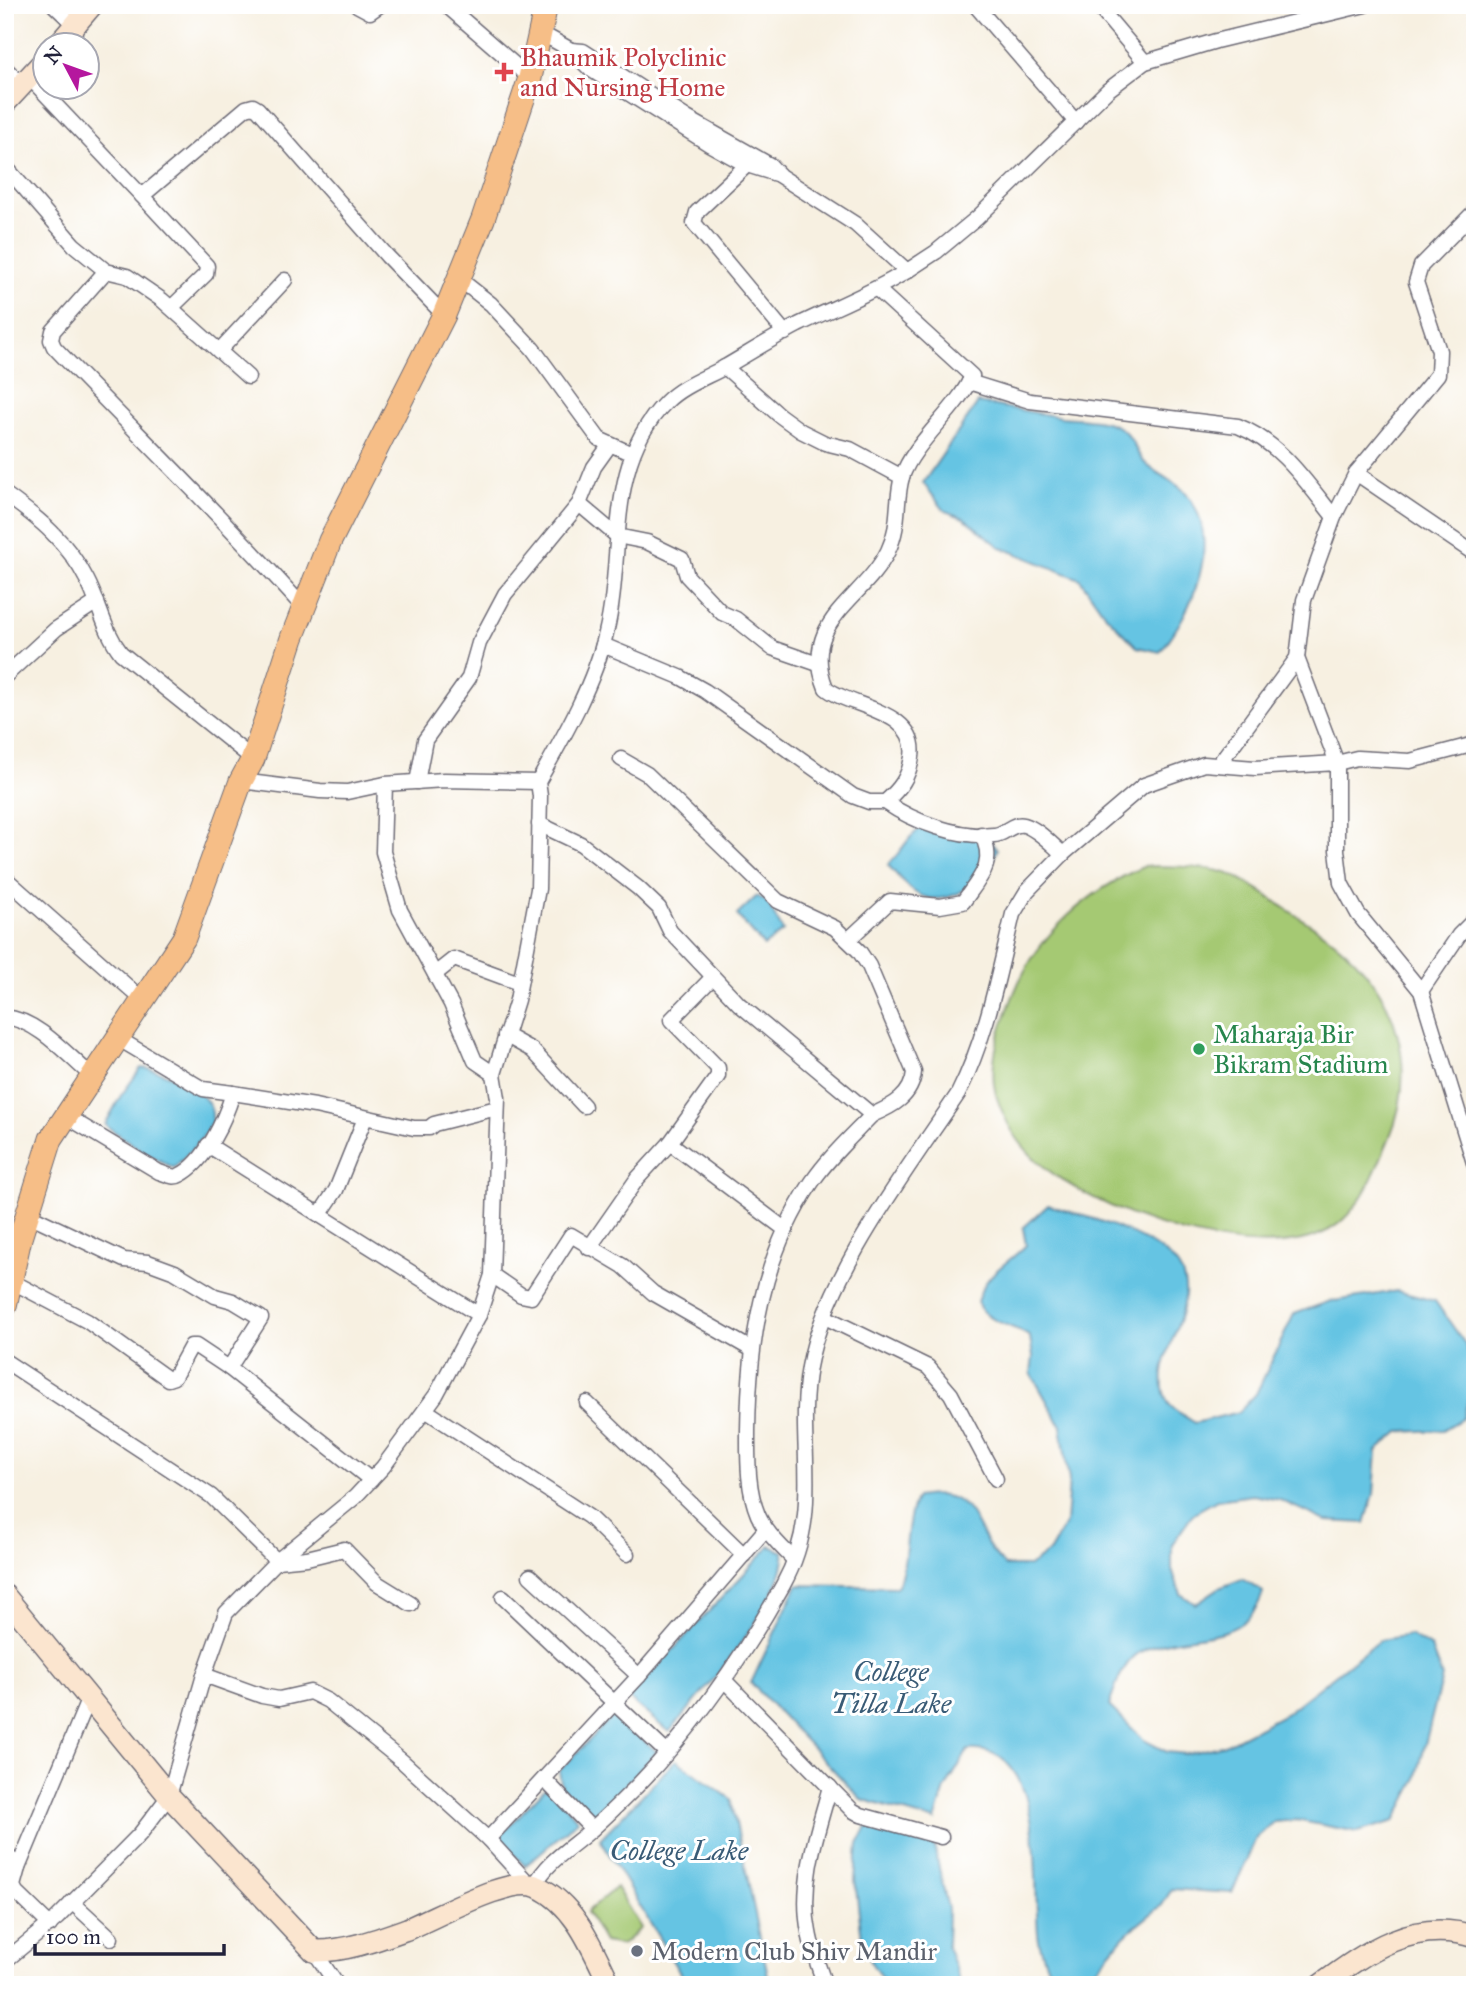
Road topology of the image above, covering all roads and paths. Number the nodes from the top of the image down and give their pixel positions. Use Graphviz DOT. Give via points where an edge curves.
graph roads {
  1 [pos="54,5"];
  2 [pos="92,5"];
  3 [pos="357,5"];
  4 [pos="380,5"];
  5 [pos="446,5"];
  6 [pos="545,5"];
  7 [pos="975,5"];
  8 [pos="1097,5"];
  9 [pos="1365,5"];
  10 [pos="75,25"];
  11 [pos="69,32"];
  12 [pos="541,33"];
  13 [pos="570,50"];
  14 [pos="1145,62"];
  15 [pos="5,68"];
  16 [pos="32,74"];
  17 [pos="530,78"];
  18 [pos="26,81"];
  19 [pos="5,103"];
  20 [pos="1076,122"];
  21 [pos="5,166"];
  22 [pos="747,166"];
  23 [pos="780,176"];
  24 [pos="142,196"];
  25 [pos="1475,211"];
  26 [pos="106,271"];
  27 [pos="907,271"];
  28 [pos="458,278"];
  29 [pos="285,280"];
  30 [pos="877,289"];
  31 [pos="172,307"];
  32 [pos="444,315"];
  33 [pos="785,333"];
  34 [pos="219,351"];
  35 [pos="725,367"];
  36 [pos="248,377"];
  37 [pos="969,382"];
  38 [pos="609,446"];
  39 [pos="632,454"];
  40 [pos="1356,473"];
  41 [pos="902,477"];
  42 [pos="5,494"];
  43 [pos="579,504"];
  44 [pos="1334,517"];
  45 [pos="617,536"];
  46 [pos="1475,554"];
  47 [pos="97,602"];
  48 [pos="303,607"];
  49 [pos="603,645"];
  50 [pos="1297,658"];
  51 [pos="818,663"];
  52 [pos="6,673"];
  53 [pos="1475,744"];
  54 [pos="253,759"];
  55 [pos="621,759"];
  56 [pos="1337,763"];
  57 [pos="1219,764"];
  58 [pos="241,781"];
  59 [pos="417,782"];
  60 [pos="537,782"];
  61 [pos="385,784"];
  62 [pos="886,802"];
  63 [pos="540,824"];
  64 [pos="981,834"];
  65 [pos="1063,854"];
  66 [pos="5,878"];
  67 [pos="1475,919"];
  68 [pos="848,940"];
  69 [pos="435,974"];
  70 [pos="713,977"];
  71 [pos="519,983"];
  72 [pos="1421,991"];
  73 [pos="144,1001"];
  74 [pos="5,1017"];
  75 [pos="505,1035"];
  76 [pos="119,1039"];
  77 [pos="494,1074"];
  78 [pos="91,1075"];
  79 [pos="233,1093"];
  80 [pos="584,1106"];
  81 [pos="497,1108"];
  82 [pos="64,1115"];
  83 [pos="872,1115"];
  84 [pos="365,1118"];
  85 [pos="670,1143"];
  86 [pos="1471,1144"];
  87 [pos="208,1145"];
  88 [pos="1475,1166"];
  89 [pos="27,1214"];
  90 [pos="320,1214"];
  91 [pos="786,1230"];
  92 [pos="13,1233"];
  93 [pos="589,1248"];
  94 [pos="492,1275"];
  95 [pos="11,1281"];
  96 [pos="5,1306"];
  97 [pos="479,1315"];
  98 [pos="825,1317"];
  99 [pos="751,1349"];
  100 [pos="5,1361"];
  101 [pos="229,1368"];
  102 [pos="587,1402"];
  103 [pos="425,1410"];
  104 [pos="996,1479"];
  105 [pos="371,1480"];
  106 [pos="765,1530"];
  107 [pos="627,1554"];
  108 [pos="744,1555"];
  109 [pos="794,1560"];
  110 [pos="278,1561"];
  111 [pos="530,1576"];
  112 [pos="5,1596"];
  113 [pos="503,1597"];
  114 [pos="411,1604"];
  115 [pos="204,1675"];
  116 [pos="639,1676"];
  117 [pos="724,1680"];
  118 [pos="89,1698"];
  119 [pos="614,1704"];
  120 [pos="667,1753"];
  121 [pos="548,1783"];
  122 [pos="830,1787"];
  123 [pos="169,1796"];
  124 [pos="592,1829"];
  125 [pos="941,1837"];
  126 [pos="488,1839"];
  127 [pos="5,1852"];
  128 [pos="18,1868"];
  129 [pos="532,1885"];
  130 [pos="72,1902"];
  131 [pos="50,1925"];
  132 [pos="1475,1937"];
  133 [pos="111,1938"];
  134 [pos="314,1951"];
  135 [pos="5,1961"];
  136 [pos="327,1981"];
  137 [pos="610,1985"];
  138 [pos="825,1985"];
  139 [pos="1321,1985"];
  1 -- 10 [label="street"];
  2 -- 10 [label="main road"];
  3 -- 4 [label="street" via="370,12"];
  5 -- 17 [label="street"];
  6 -- 12 [label="main road"];
  7 -- 20 [label="street"];
  8 -- 14 [label="street"];
  9 -- 14 [label="street"];
  10 -- 11 [label="main road"];
  12 -- 13 [label="street"];
  12 -- 17 [label="main road"];
  13 -- 22 [label="street" via="590,69"];
  13 -- 23 [label="street" via="583,51 770,165"];
  14 -- 20 [label="street"];
  15 -- 18 [label="street"];
  16 -- 18 [label="main road"];
  17 -- 28 [label="main road" via="483,219"];
  18 -- 19 [label="main road"];
  18 -- 24 [label="street"];
  20 -- 27 [label="street" via="976,218"];
  21 -- 26 [label="street" via="65,236"];
  22 -- 23 [label="street"];
  22 -- 33 [label="street" via="697,212 694,223"];
  23 -- 27 [label="street" via="855,224"];
  24 -- 31 [label="street" via="207,266 206,274"];
  24 -- 32 [label="street" via="253,106"];
  25 -- 40 [label="street" via="1421,266 1416,282 1439,351 1438,374"];
  26 -- 31 [label="street" via="127,276"];
  26 -- 48 [label="street" via="53,331 54,347 212,506"];
  27 -- 30 [label="street"];
  28 -- 32 [label="main road"];
  28 -- 38 [label="street" via="513,326"];
  29 -- 34 [label="street"];
  30 -- 33 [label="street"];
  30 -- 37 [label="street" via="970,371"];
  31 -- 34 [label="street"];
  32 -- 48 [label="main road" via="330,541"];
  33 -- 35 [label="street"];
  34 -- 36 [label="street"];
  35 -- 39 [label="street" via="668,400"];
  35 -- 41 [label="street" via="801,431 850,449"];
  37 -- 41 [label="street"];
  37 -- 44 [label="street" via="1030,401 1238,426 1259,435 1290,463"];
  38 -- 39 [label="street"];
  38 -- 43 [label="street" via="594,467"];
  39 -- 45 [label="street"];
  40 -- 44 [label="street"];
  40 -- 46 [label="street"];
  41 -- 51 [label="street" via="900,509 888,550 830,623"];
  42 -- 47 [label="street" via="60,539 87,578"];
  43 -- 45 [label="street"];
  43 -- 59 [label="street" via="505,594 479,643 468,678 425,740"];
  44 -- 50 [label="street" via="1304,600"];
  45 -- 49 [label="street" via="613,603"];
  45 -- 51 [label="street" via="647,542 682,559 687,576 722,613 772,648"];
  47 -- 52 [label="street" via="56,629"];
  47 -- 54 [label="street" via="110,639 121,653"];
  48 -- 54 [label="main road"];
  49 -- 60 [label="street"];
  49 -- 62 [label="street" via="705,691 853,796"];
  50 -- 56 [label="street"];
  50 -- 57 [label="street"];
  51 -- 62 [label="street" via="830,691 887,716 909,737 913,748 907,777"];
  53 -- 56 [label="street" via="1410,761 1357,758"];
  54 -- 58 [label="main road"];
  55 -- 68 [label="street" via="647,774 778,901 835,928"];
  56 -- 57 [label="street" via="1255,768"];
  56 -- 72 [label="street" via="1341,883 1358,914"];
  57 -- 65 [label="street" via="1204,764 1144,785"];
  58 -- 61 [label="street" via="320,792"];
  58 -- 73 [label="main road" via="184,937"];
  59 -- 60 [label="street"];
  59 -- 61 [label="street"];
  60 -- 63 [label="street"];
  61 -- 69 [label="street" via="383,852 400,910"];
  62 -- 64 [label="street" via="919,821"];
  63 -- 70 [label="street" via="581,844 638,888"];
  63 -- 71 [label="street" via="538,889"];
  64 -- 65 [label="street" via="997,835 1014,825 1025,825"];
  64 -- 68 [label="street" via="989,848 989,865 963,902 940,906 890,901"];
  65 -- 98 [label="street" via="1027,891 1013,914 989,1017 972,1066 858,1249"];
  66 -- 73 [label="street"];
  67 -- 72 [label="street"];
  68 -- 83 [label="street" via="869,966 914,1072 906,1094"];
  69 -- 71 [label="street" via="454,959"];
  69 -- 77 [label="street" via="475,1060"];
  70 -- 83 [label="street" via="756,1021"];
  70 -- 85 [label="street" via="671,1020 719,1068 718,1076"];
  71 -- 75 [label="street"];
  72 -- 86 [label="street"];
  73 -- 76 [label="main road"];
  74 -- 78 [label="street" via="36,1029"];
  75 -- 77 [label="street"];
  75 -- 80 [label="street" via="532,1050"];
  76 -- 78 [label="main road"];
  76 -- 79 [label="street" via="203,1089"];
  77 -- 81 [label="street"];
  78 -- 82 [label="main road"];
  79 -- 84 [label="street"];
  79 -- 87 [label="street"];
  81 -- 84 [label="street" via="432,1126"];
  81 -- 94 [label="street"];
  82 -- 87 [label="street" via="172,1177 180,1176"];
  82 -- 89 [label="main road" via="43,1157"];
  83 -- 91 [label="street" via="811,1183"];
  84 -- 90 [label="street" via="336,1190"];
  85 -- 91 [label="street"];
  85 -- 93 [label="street" via="637,1179"];
  86 -- 88 [label="street"];
  87 -- 90 [label="street"];
  89 -- 92 [label="main road"];
  89 -- 101 [label="street" via="124,1261 148,1262 175,1272 261,1318"];
  90 -- 97 [label="street"];
  91 -- 99 [label="street" via="763,1287"];
  92 -- 95 [label="main road"];
  93 -- 94 [label="street" via="571,1235 531,1297"];
  93 -- 99 [label="street" via="623,1266 653,1293"];
  94 -- 97 [label="street"];
  95 -- 96 [label="main road"];
  95 -- 101 [label="street" via="87,1321 168,1379 174,1377 191,1346"];
  97 -- 103 [label="street"];
  98 -- 104 [label="street" via="928,1367 951,1394"];
  98 -- 109 [label="street" via="809,1364 803,1409 808,1504"];
  99 -- 106 [label="street" via="749,1467 753,1501"];
  100 -- 110 [label="street" via="211,1496"];
  101 -- 105 [label="street"];
  102 -- 108 [label="street"];
  103 -- 105 [label="street"];
  103 -- 107 [label="street" via="589,1517"];
  105 -- 110 [label="street"];
  106 -- 108 [label="street"];
  106 -- 109 [label="street"];
  108 -- 116 [label="street"];
  109 -- 117 [label="street"];
  110 -- 114 [label="street" via="344,1549 377,1583"];
  110 -- 115 [label="street" via="226,1613"];
  111 -- 116 [label="street"];
  112 -- 118 [label="main road"];
  113 -- 119 [label="street"];
  115 -- 123 [label="street"];
  115 -- 126 [label="street" via="262,1696 279,1699 310,1692 328,1701"];
  116 -- 119 [label="street"];
  117 -- 120 [label="street"];
  117 -- 122 [label="street"];
  118 -- 123 [label="main road"];
  118 -- 128 [label="street"];
  119 -- 120 [label="street"];
  119 -- 121 [label="street"];
  120 -- 124 [label="street"];
  121 -- 124 [label="street"];
  121 -- 126 [label="street"];
  122 -- 125 [label="street" via="861,1815"];
  122 -- 138 [label="street" via="814,1846 806,1907"];
  123 -- 130 [label="street" via="140,1834"];
  123 -- 134 [label="main road"];
  124 -- 129 [label="street"];
  126 -- 129 [label="street"];
  127 -- 128 [label="street"];
  128 -- 131 [label="street" via="14,1889"];
  129 -- 134 [label="main road" via="503,1888 363,1943"];
  129 -- 137 [label="main road" via="577,1922"];
  130 -- 131 [label="street"];
  130 -- 133 [label="street"];
  131 -- 135 [label="street"];
  132 -- 139 [label="main road" via="1414,1931 1382,1945"];
  134 -- 136 [label="street"];
}
